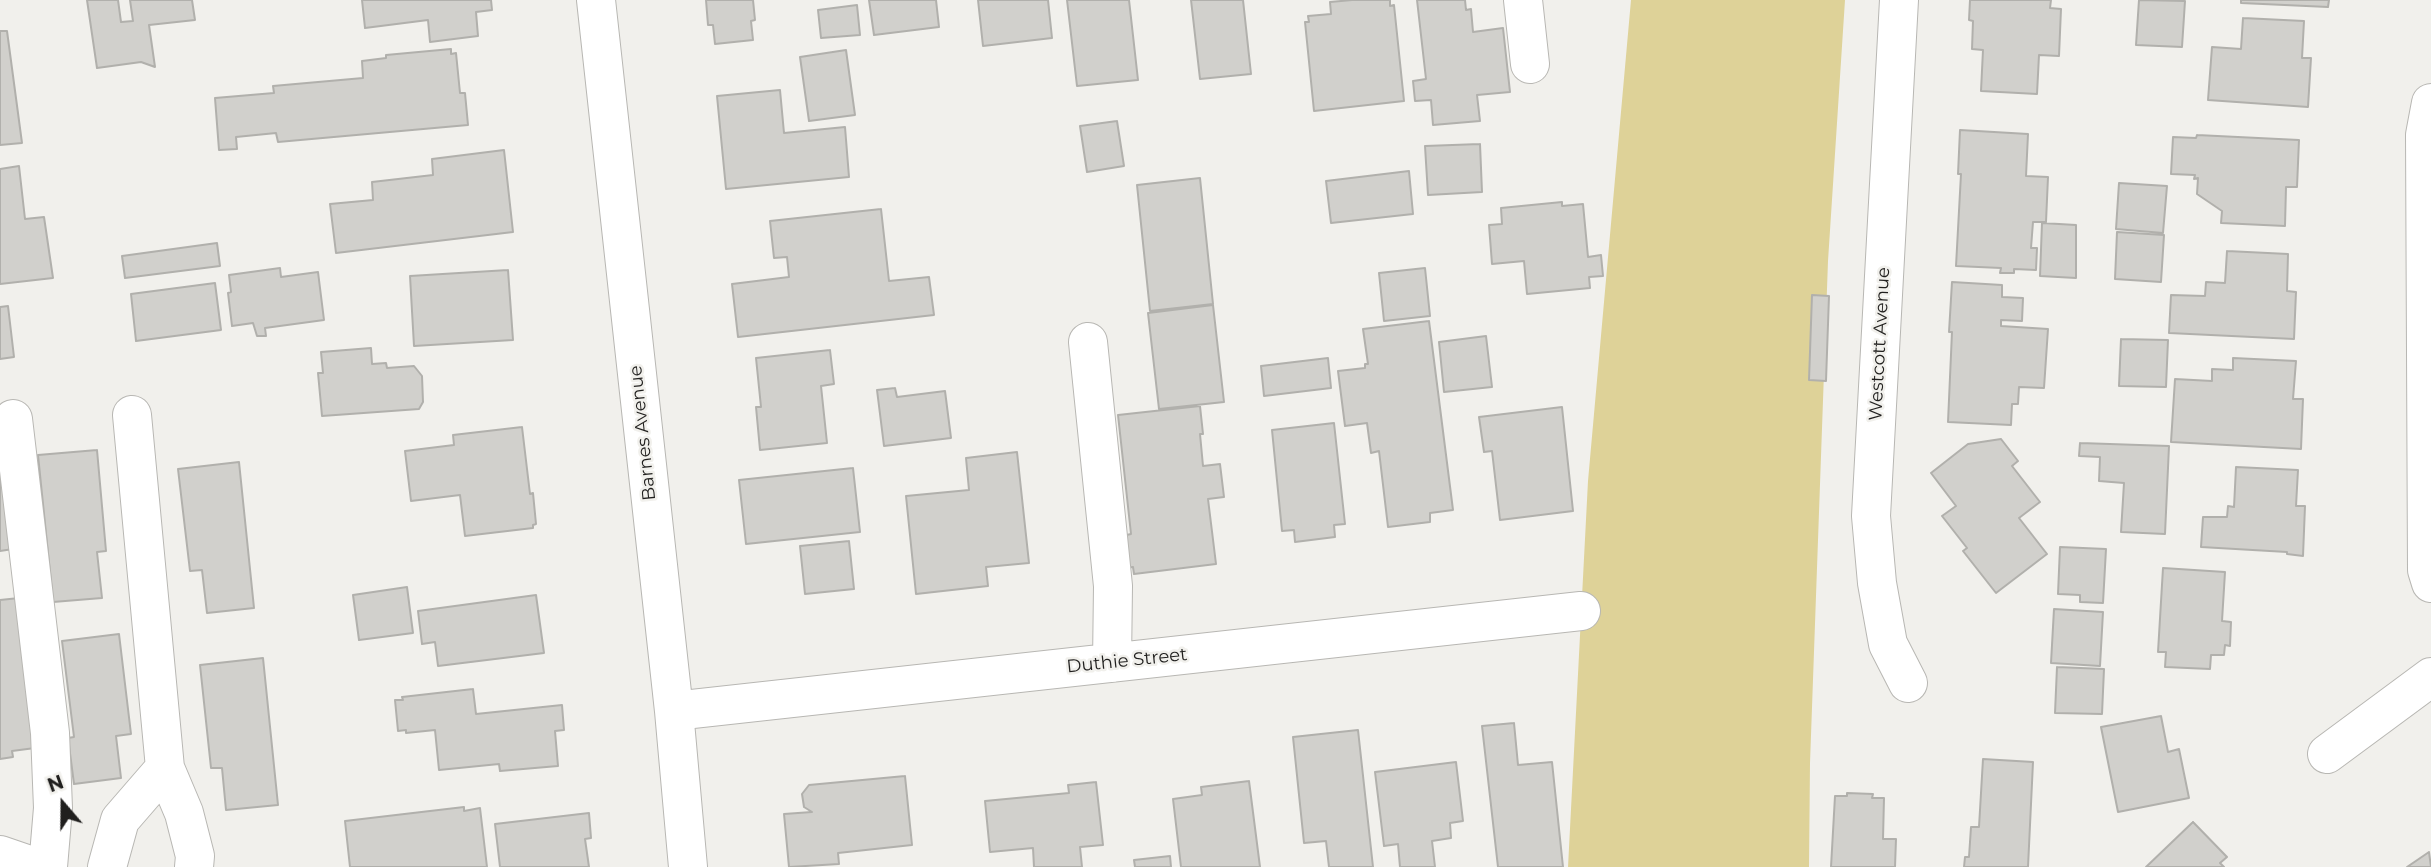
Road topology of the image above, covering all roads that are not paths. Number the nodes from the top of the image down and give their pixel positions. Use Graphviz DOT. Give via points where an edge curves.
graph roads {
  1 [pos="596,0"];
  2 [pos="1523,0"];
  3 [pos="1899,0"];
  4 [pos="1530,64"];
  5 [pos="2431,103"];
  6 [pos="1088,342"];
  7 [pos="132,415"];
  8 [pos="13,419"];
  9 [pos="2431,583"];
  10 [pos="1581,611"];
  11 [pos="1112,663"];
  12 [pos="2431,677"];
  13 [pos="1908,683"];
  14 [pos="674,711"];
  15 [pos="2327,754"];
  16 [pos="165,768"];
  17 [pos="0,855"];
  18 [pos="35,867"];
  19 [pos="48,867"];
  20 [pos="107,867"];
  21 [pos="194,867"];
  22 [pos="688,867"];
  1 -- 14 [label="street, Barnes Avenue"];
  2 -- 4 [label="street"];
  3 -- 13 [label="street, Westcott Avenue" via="1871,516 1888,644"];
  5 -- 9 [label="street" via="2425,162 2427,570"];
  6 -- 11 [label="street" via="1113,586"];
  7 -- 16 [label="street"];
  8 -- 19 [label="street" via="50,733 53,808"];
  10 -- 11 [label="street, Duthie Street"];
  11 -- 14 [label="street, Duthie Street"];
  12 -- 15 [label="street"];
  14 -- 22 [label="street, Barnes Avenue"];
  16 -- 20 [label="street" via="120,820"];
  16 -- 21 [label="street" via="184,813"];
  17 -- 18 [label="street"];
}
